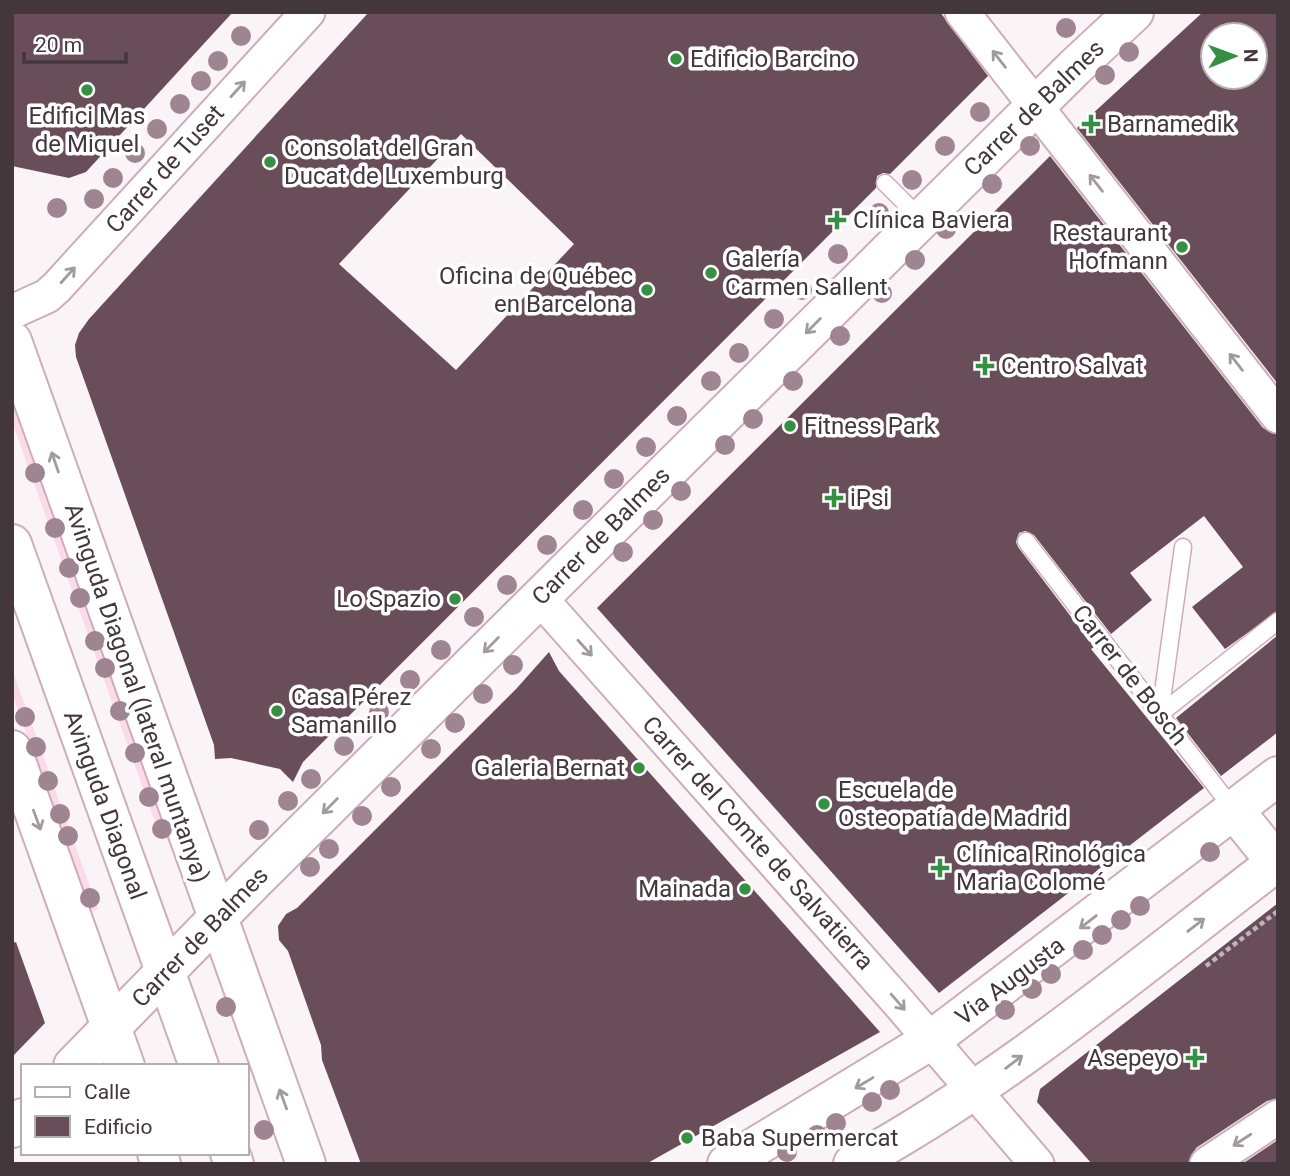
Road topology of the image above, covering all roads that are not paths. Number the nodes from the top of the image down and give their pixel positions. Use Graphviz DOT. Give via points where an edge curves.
graph roads {
  1 [pos="308,12"];
  2 [pos="962,12"];
  3 [pos="1134,12"];
  4 [pos="1036,106"];
  5 [pos="885,183"];
  6 [pos="921,219"];
  7 [pos="12,312"];
  8 [pos="12,341"];
  9 [pos="1278,416"];
  10 [pos="1026,541"];
  11 [pos="12,544"];
  12 [pos="1183,547"];
  13 [pos="539,597"];
  14 [pos="1278,621"];
  15 [pos="1160,714"];
  16 [pos="12,750"];
  17 [pos="1278,776"];
  18 [pos="1234,810"];
  19 [pos="1277,862"];
  20 [pos="217,918"];
  21 [pos="165,972"];
  22 [pos="111,1028"];
  23 [pos="931,1040"];
  24 [pos="75,1064"];
  25 [pos="124,1064"];
  26 [pos="198,1064"];
  27 [pos="975,1091"];
  28 [pos="1278,1117"];
  29 [pos="306,1164"];
  30 [pos="727,1164"];
  31 [pos="853,1164"];
  32 [pos="1037,1164"];
  33 [pos="1206,1164"];
  7 -- 1 [label="street, Carrer de Tuset, one-way" via="57,287"];
  4 -- 2 [label="street, one-way"];
  3 -- 4 [label="main road, Carrer de Balmes"];
  4 -- 6 [label="main road, Carrer de Balmes"];
  9 -- 4 [label="street, one-way"];
  5 -- 6 [label="lane"];
  6 -- 13 [label="main road, Carrer de Balmes, one-way"];
  20 -- 8 [label="main road, Avinguda Diagonal (lateral muntanya), one-way"];
  10 -- 15 [label="lane, Carrer de Bosch"];
  11 -- 21 [label="main road, Avinguda Diagonal"];
  12 -- 15 [label="lane"];
  13 -- 20 [label="main road, Carrer de Balmes, one-way"];
  13 -- 23 [label="street, Carrer del Comte de Salvatierra, one-way"];
  14 -- 15 [label="lane"];
  15 -- 18 [label="lane, Carrer de Bosch"];
  16 -- 22 [label="main road, one-way"];
  17 -- 18 [label="main road, Via Augusta"];
  18 -- 19 [label="main road"];
  18 -- 23 [label="main road, Via Augusta, one-way"];
  27 -- 19 [label="main road, one-way"];
  20 -- 21 [label="main road, Carrer de Balmes"];
  29 -- 20 [label="main road, Avinguda Diagonal (lateral muntanya), one-way"];
  21 -- 22 [label="main road, Carrer de Balmes"];
  21 -- 26 [label="main road, Avinguda Diagonal"];
  22 -- 24 [label="main road, Carrer de Balmes"];
  22 -- 25 [label="main road"];
  23 -- 27 [label="street, Carrer del Comte de Salvatierra"];
  23 -- 30 [label="main road, Via Augusta, one-way"];
  27 -- 31 [label="main road"];
  27 -- 32 [label="street, Carrer del Comte de Salvatierra"];
  28 -- 33 [label="street, one-way"];
}
